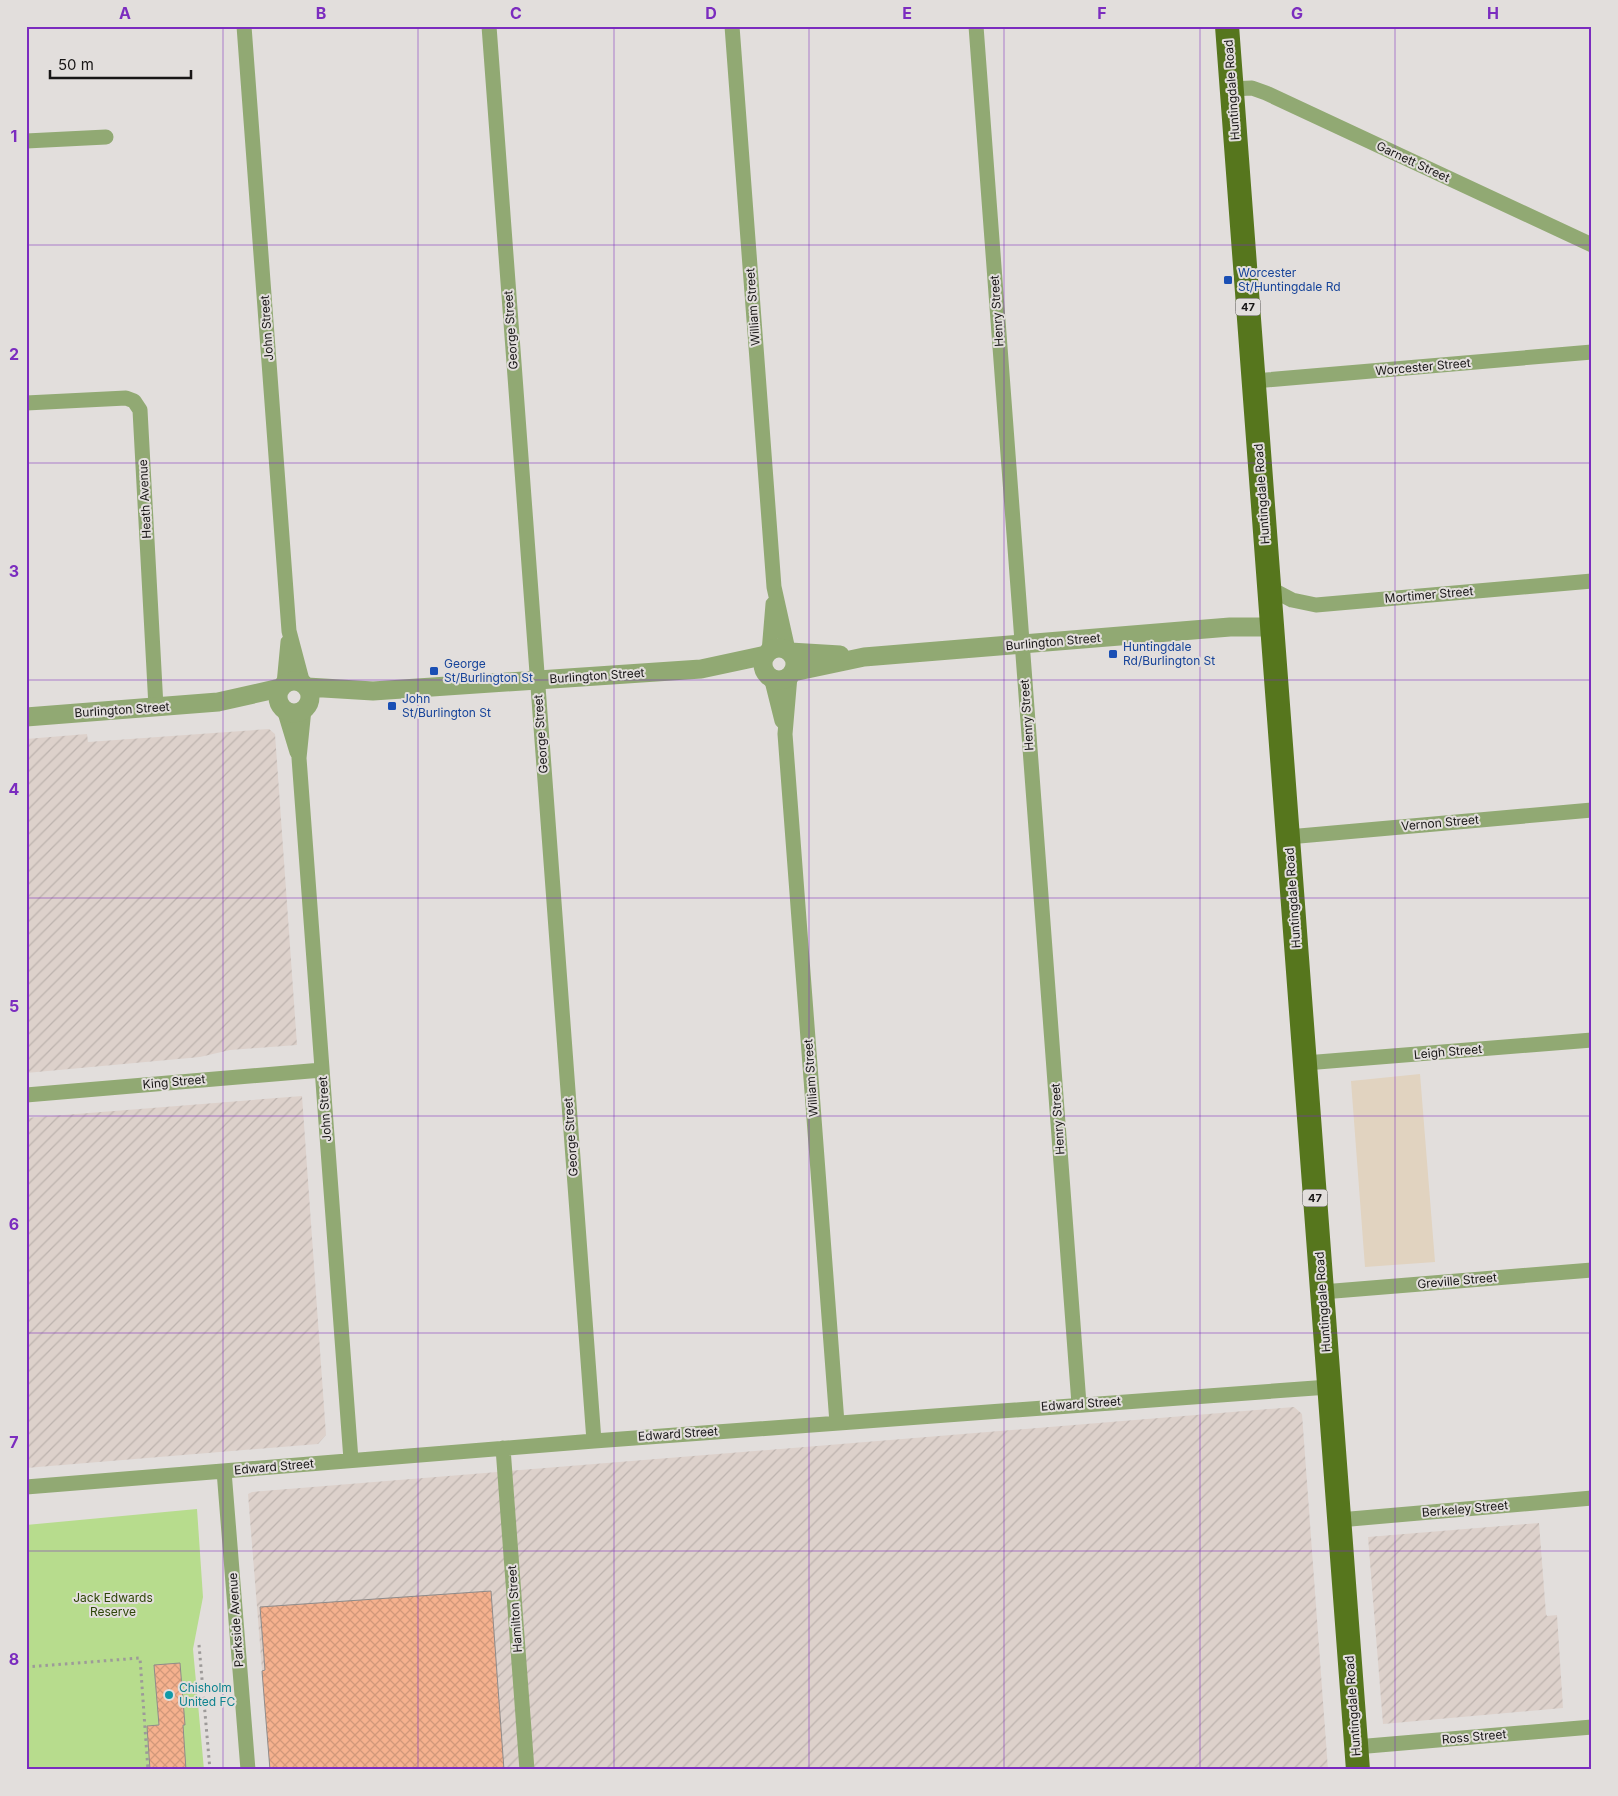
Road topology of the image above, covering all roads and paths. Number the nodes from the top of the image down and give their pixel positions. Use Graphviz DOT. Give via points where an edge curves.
graph roads {
  1 [pos="244,26"];
  2 [pos="489,26"];
  3 [pos="732,26"];
  4 [pos="976,26"];
  5 [pos="1227,26"];
  6 [pos="1231,89"];
  7 [pos="106,137"];
  8 [pos="26,141"];
  9 [pos="1592,245"];
  10 [pos="1592,352"];
  11 [pos="1254,381"];
  12 [pos="26,403"];
  13 [pos="1592,581"];
  14 [pos="774,587"];
  15 [pos="1269,588"];
  16 [pos="1272,627"];
  17 [pos="290,631"];
  18 [pos="1022,644"];
  19 [pos="789,651"];
  20 [pos="768,653"];
  21 [pos="864,657"];
  22 [pos="701,669"];
  23 [pos="791,674"];
  24 [pos="769,676"];
  25 [pos="537,680"];
  26 [pos="305,685"];
  27 [pos="373,691"];
  28 [pos="282,697"];
  29 [pos="156,707"];
  30 [pos="306,707"];
  31 [pos="26,717"];
  32 [pos="785,734"];
  33 [pos="298,758"];
  34 [pos="1592,810"];
  35 [pos="1288,837"];
  36 [pos="1592,1040"];
  37 [pos="1305,1063"];
  38 [pos="322,1070"];
  39 [pos="26,1094"];
  40 [pos="1592,1270"];
  41 [pos="1322,1292"];
  42 [pos="1329,1387"];
  43 [pos="1079,1404"];
  44 [pos="837,1423"];
  45 [pos="594,1441"];
  46 [pos="503,1448"];
  47 [pos="351,1460"];
  48 [pos="224,1471"];
  49 [pos="26,1487"];
  50 [pos="1592,1498"];
  51 [pos="1339,1520"];
  52 [pos="199,1645"];
  53 [pos="26,1667"];
  54 [pos="1592,1727"];
  55 [pos="1357,1759"];
  56 [pos="148,1770"];
  57 [pos="210,1770"];
  58 [pos="248,1770"];
  59 [pos="527,1770"];
  1 -- 17 [label="street, John Street"];
  2 -- 25 [label="street, George Street"];
  3 -- 14 [label="street, William Street"];
  4 -- 18 [label="street, Henry Street"];
  5 -- 6 [label="main road, Huntingdale Road / 47"];
  6 -- 9 [label="street, Garnett Street" via="1252,88 1266,93"];
  6 -- 11 [label="main road, Huntingdale Road / 47"];
  7 -- 8 [label="street"];
  10 -- 11 [label="street, Worcester Street"];
  11 -- 15 [label="main road, Huntingdale Road / 47"];
  12 -- 29 [label="street, Heath Avenue" via="126,398 134,401 140,410"];
  13 -- 15 [label="street, Mortimer Street" via="1316,605 1292,600"];
  14 -- 19 [label="street, William Street"];
  14 -- 20 [label="street, William Street"];
  15 -- 16 [label="main road, Huntingdale Road / 47"];
  16 -- 18 [label="street, Burlington Street" via="1230,627"];
  16 -- 35 [label="main road, Huntingdale Road / 47"];
  17 -- 26 [label="street, John Street"];
  17 -- 28 [label="street, John Street"];
  18 -- 21 [label="street, Burlington Street"];
  18 -- 43 [label="street, Henry Street"];
  19 -- 20 [label="street" via="778,648"];
  19 -- 21 [label="street, Burlington Street"];
  19 -- 23 [label="street" via="795,662"];
  20 -- 22 [label="street, Burlington Street"];
  20 -- 24 [label="street" via="764,665"];
  21 -- 23 [label="street, Burlington Street"];
  22 -- 24 [label="street, Burlington Street"];
  22 -- 25 [label="street, Burlington Street"];
  23 -- 24 [label="street" via="781,680"];
  23 -- 32 [label="street, William Street"];
  24 -- 32 [label="street, William Street"];
  25 -- 27 [label="street, Burlington Street"];
  25 -- 45 [label="street, George Street"];
  26 -- 27 [label="street, Burlington Street"];
  26 -- 28 [label="street" via="293,681"];
  26 -- 30 [label="street" via="310,696"];
  27 -- 30 [label="street, Burlington Street"];
  28 -- 29 [label="street, Burlington Street"];
  28 -- 30 [label="street" via="294,713"];
  28 -- 33 [label="street, John Street"];
  29 -- 31 [label="street, Burlington Street"];
  30 -- 33 [label="street, John Street"];
  32 -- 44 [label="street, William Street"];
  33 -- 38 [label="street, John Street"];
  34 -- 35 [label="street, Vernon Street"];
  35 -- 37 [label="main road, Huntingdale Road / 47"];
  36 -- 37 [label="street, Leigh Street"];
  37 -- 41 [label="main road, Huntingdale Road / 47"];
  38 -- 39 [label="street, King Street"];
  38 -- 47 [label="street, John Street"];
  40 -- 41 [label="street, Greville Street"];
  41 -- 42 [label="main road, Huntingdale Road / 47"];
  42 -- 43 [label="street, Edward Street"];
  42 -- 51 [label="main road, Huntingdale Road / 47"];
  43 -- 44 [label="street, Edward Street"];
  44 -- 45 [label="street, Edward Street"];
  45 -- 46 [label="street, Edward Street"];
  46 -- 47 [label="street, Edward Street"];
  46 -- 59 [label="street, Hamilton Street"];
  47 -- 48 [label="street, Edward Street"];
  48 -- 49 [label="street, Edward Street"];
  48 -- 58 [label="street, Parkside Avenue"];
  50 -- 51 [label="street, Berkeley Street"];
  51 -- 55 [label="main road, Huntingdale Road / 47"];
  52 -- 57 [label="path"];
  53 -- 56 [label="path" via="140,1658"];
  54 -- 55 [label="street, Ross Street"];
}
